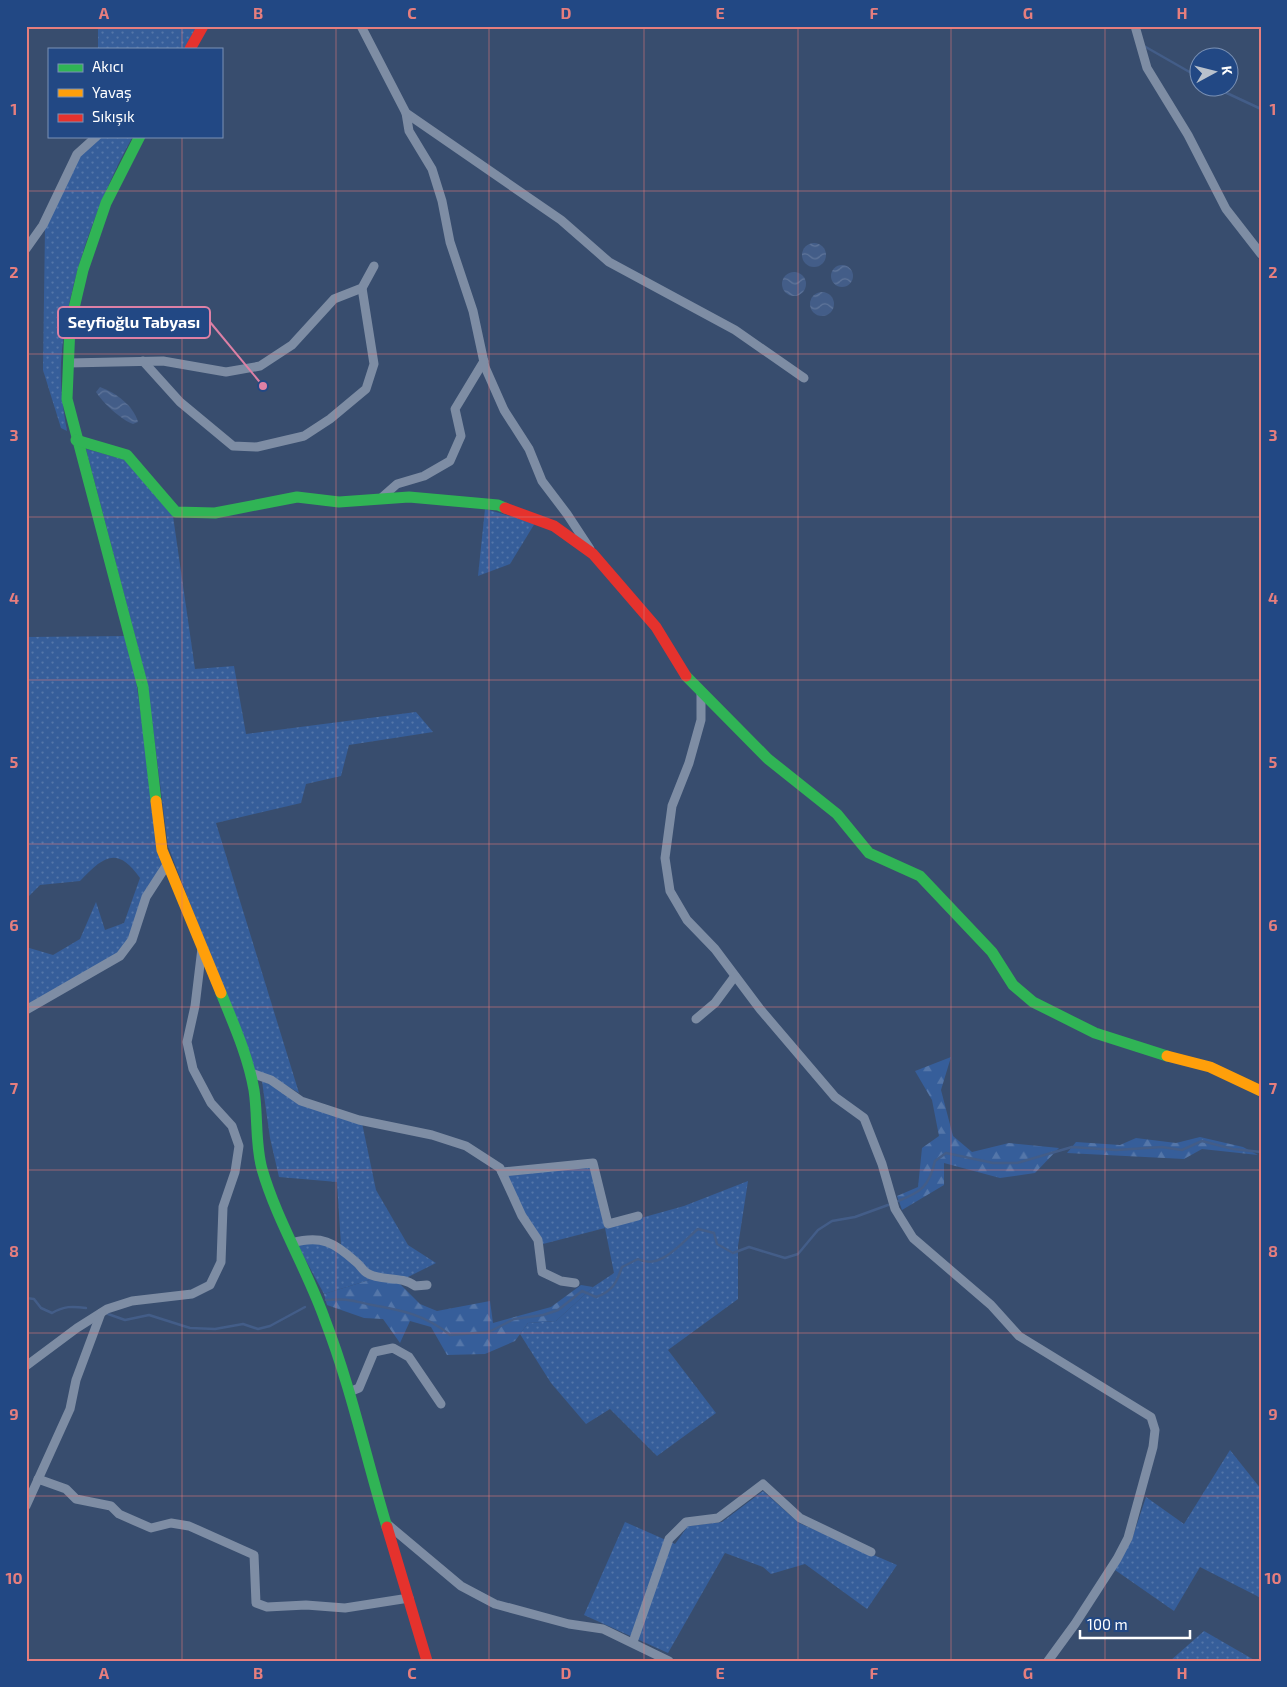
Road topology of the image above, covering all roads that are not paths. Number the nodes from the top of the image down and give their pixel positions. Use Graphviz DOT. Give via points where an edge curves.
graph roads {
  1 [pos="203,26"];
  2 [pos="360,26"];
  3 [pos="1135,26"];
  4 [pos="191,48"];
  5 [pos="406,114"];
  6 [pos="95,138"];
  7 [pos="139,138"];
  8 [pos="26,249"];
  9 [pos="1261,254"];
  10 [pos="374,266"];
  11 [pos="362,288"];
  12 [pos="143,361"];
  13 [pos="484,361"];
  14 [pos="68,363"];
  15 [pos="804,378"];
  16 [pos="76,440"];
  17 [pos="380,499"];
  18 [pos="593,554"];
  19 [pos="701,692"];
  20 [pos="168,863"];
  21 [pos="202,946"];
  22 [pos="735,976"];
  23 [pos="26,1010"];
  24 [pos="696,1019"];
  25 [pos="250,1074"];
  26 [pos="1261,1091"];
  27 [pos="502,1172"];
  28 [pos="638,1216"];
  29 [pos="292,1243"];
  30 [pos="575,1283"];
  31 [pos="427,1285"];
  32 [pos="101,1313"];
  33 [pos="26,1366"];
  34 [pos="349,1392"];
  35 [pos="441,1404"];
  36 [pos="38,1479"];
  37 [pos="26,1506"];
  38 [pos="386,1523"];
  39 [pos="871,1552"];
  40 [pos="409,1598"];
  41 [pos="633,1642"];
  42 [pos="427,1661"];
  43 [pos="670,1661"];
  44 [pos="1048,1661"];
  1 -- 4 [label="street"];
  2 -- 5 [label="street"];
  3 -- 9 [label="street" via="1147,68 1188,135 1226,209"];
  5 -- 13 [label="street" via="409,131 432,169"];
  5 -- 15 [label="street" via="561,220 609,262 735,330"];
  6 -- 8 [label="street" via="77,154 43,225"];
  7 -- 14 [label="street" via="106,203 83,270 70,325"];
  10 -- 11 [label="street"];
  11 -- 12 [label="street" via="334,299 292,345 260,366 226,372 163,361"];
  11 -- 12 [label="street" via="374,364 366,389 304,436 257,447 233,446 180,402"];
  12 -- 14 [label="street"];
  13 -- 17 [label="street" via="455,409 461,436 450,461 424,476 397,484"];
  13 -- 18 [label="street" via="504,410 529,449 542,481"];
  14 -- 16 [label="street" via="67,399"];
  16 -- 17 [label="street" via="127,455 176,512 214,513 297,497 339,502"];
  16 -- 20 [label="street" via="143,687 162,850"];
  17 -- 18 [label="street" via="409,497 498,505 554,526"];
  18 -- 19 [label="street" via="656,626 682,671"];
  19 -- 22 [label="street" via="701,720 672,806 665,858 670,891 687,920"];
  19 -- 26 [label="street" via="768,758 837,814 869,852 920,876 992,952 1012,985 1033,1002 1094,1033 1210,1067"];
  20 -- 21 [label="street"];
  20 -- 23 [label="street" via="146,897 132,940 120,956"];
  21 -- 25 [label="street" via="248,1060"];
  21 -- 32 [label="street" via="187,1042 193,1069 211,1104 232,1126 239,1146 235,1172 222,1207 221,1262 210,1286 192,1294 132,1301"];
  22 -- 24 [label="street" via="715,1004"];
  22 -- 44 [label="street" via="835,1097 864,1118 895,1209 913,1238 991,1305 1019,1336 1151,1417 1155,1430 1153,1447 1128,1538"];
  25 -- 27 [label="street" via="271,1080 301,1101 359,1120 432,1135 466,1146"];
  25 -- 29 [label="street" via="262,1168"];
  27 -- 28 [label="street" via="593,1163 608,1224"];
  27 -- 30 [label="street" via="522,1216 538,1240 542,1272 561,1281"];
  29 -- 31 [label="street" via="310,1238 328,1242 357,1262 367,1274 408,1281 415,1286"];
  29 -- 34 [label="street" via="326,1320"];
  32 -- 33 [label="street"];
  32 -- 36 [label="street" via="76,1380 70,1409"];
  34 -- 35 [label="street" via="358,1388 374,1352 393,1348 409,1357"];
  34 -- 38 [label="street"];
  36 -- 37 [label="street"];
  36 -- 40 [label="street" via="66,1489 76,1499 111,1506 119,1514 151,1528 171,1523 189,1526 254,1555 256,1603 267,1607 346,1608"];
  38 -- 40 [label="street"];
  38 -- 41 [label="street" via="461,1586 494,1604 569,1624 603,1629"];
  39 -- 41 [label="street" via="800,1518 763,1484 718,1518 686,1522 669,1538"];
  40 -- 42 [label="street"];
  41 -- 43 [label="street"];
}
